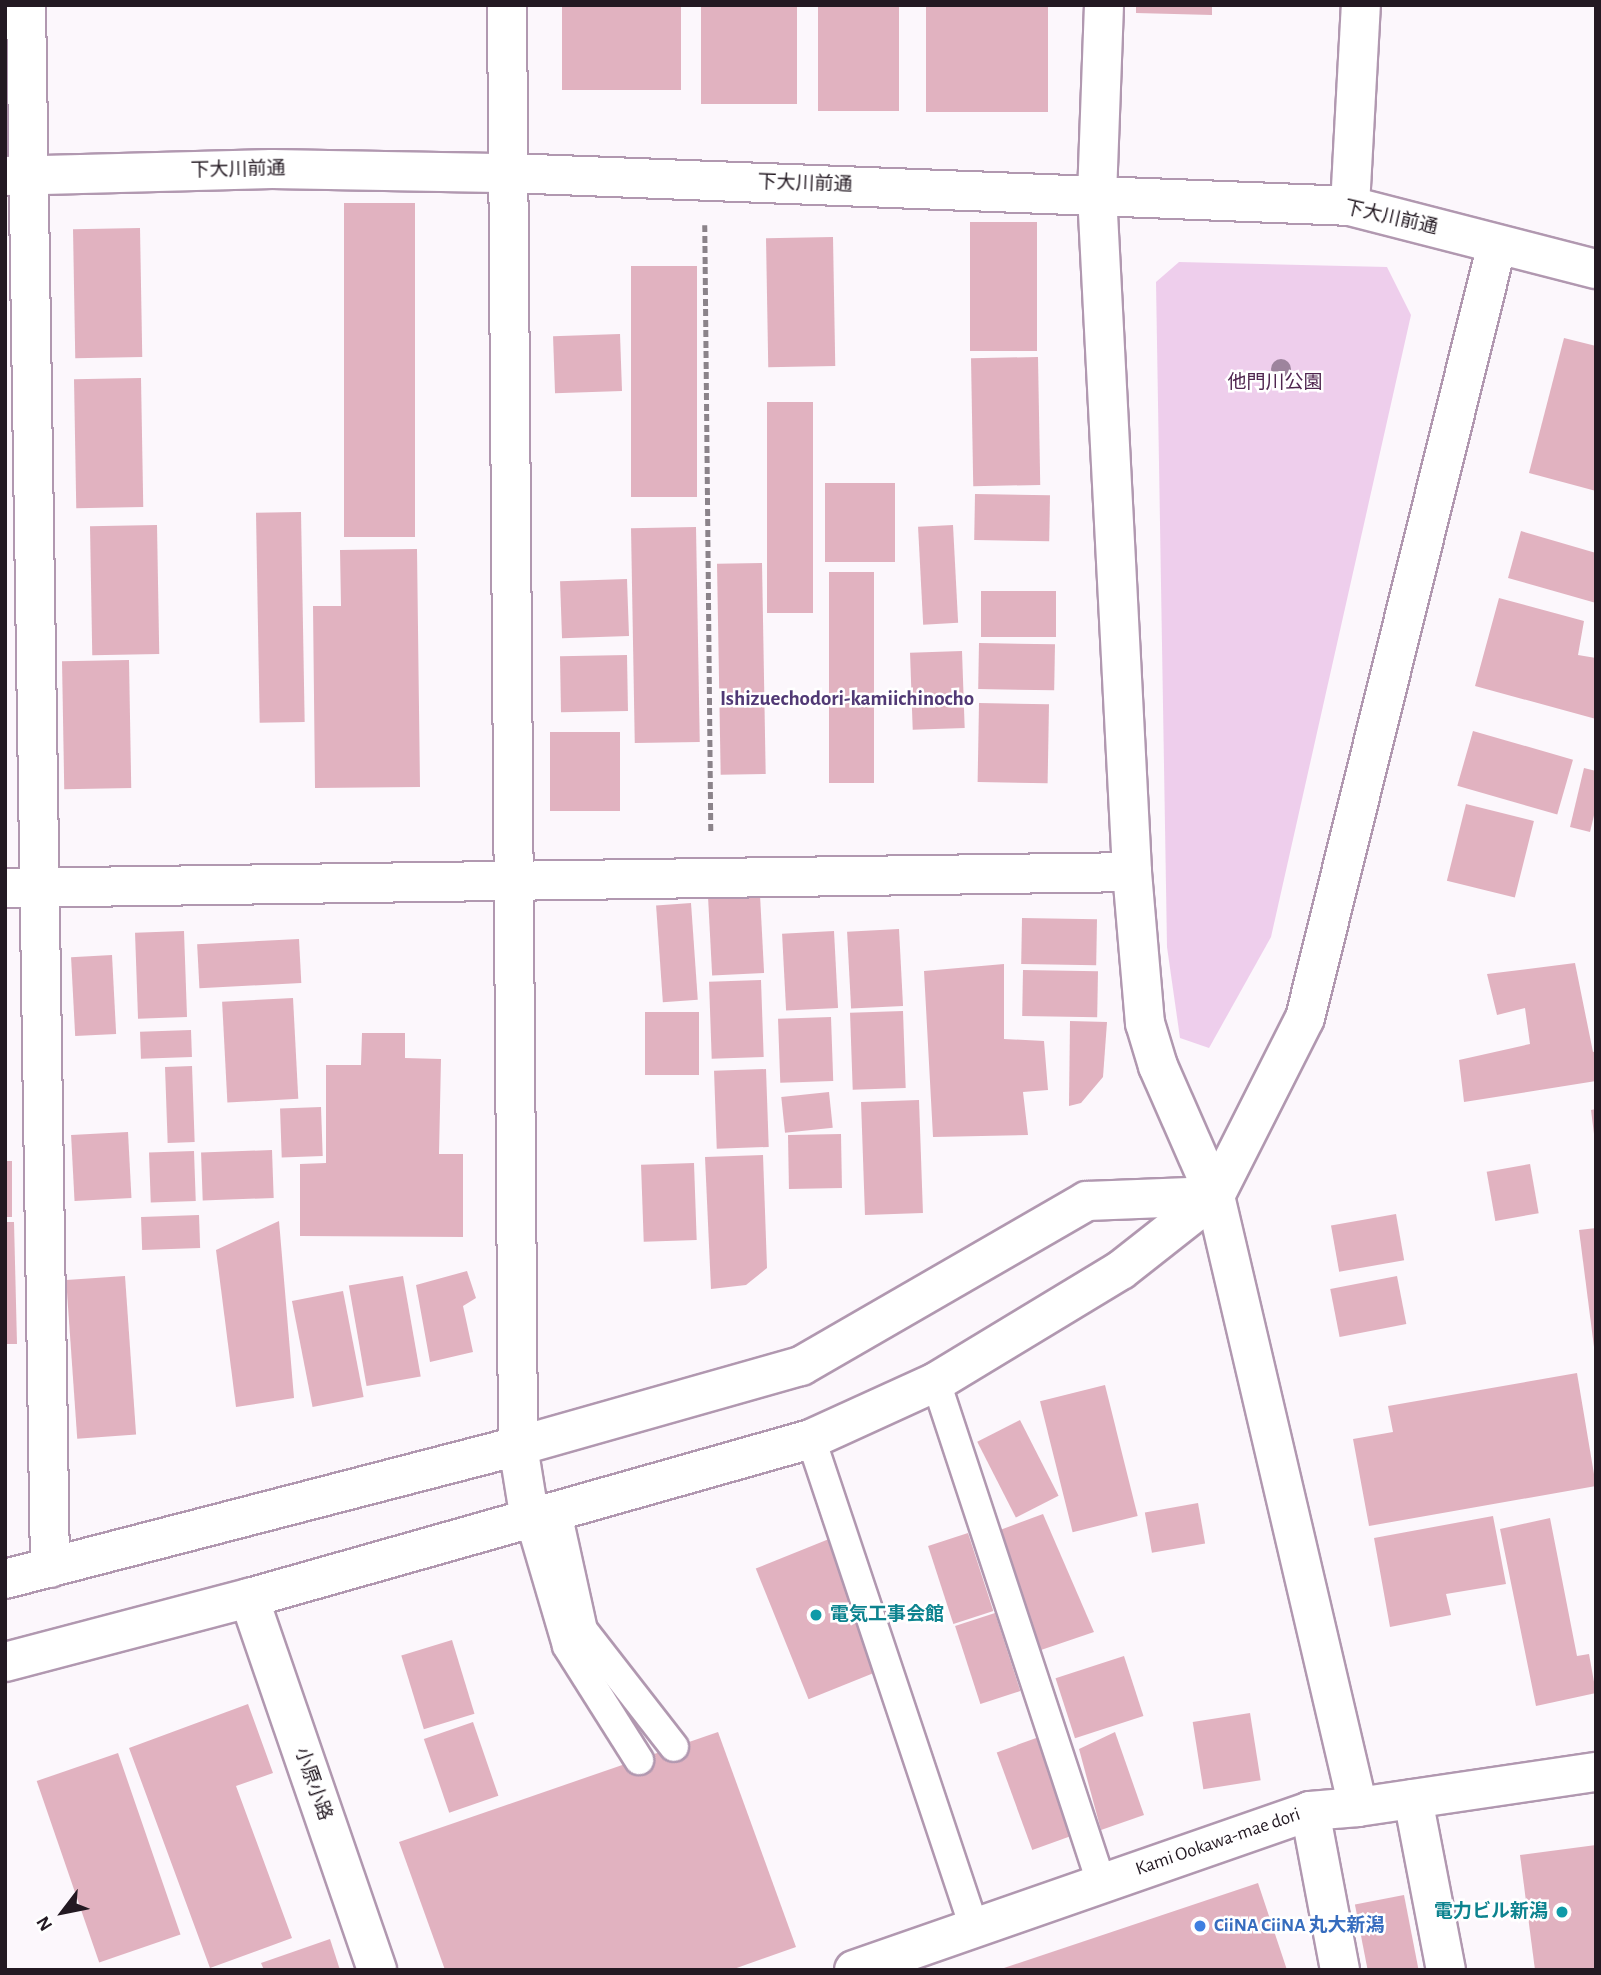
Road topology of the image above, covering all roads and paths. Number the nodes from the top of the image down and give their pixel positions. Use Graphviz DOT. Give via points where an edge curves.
graph roads {
  1 [pos="26,5"];
  2 [pos="507,5"];
  3 [pos="1104,5"];
  4 [pos="1362,5"];
  5 [pos="508,173"];
  6 [pos="17,175"];
  7 [pos="704,180"];
  8 [pos="1097,194"];
  9 [pos="1350,206"];
  10 [pos="1497,244"];
  11 [pos="1596,269"];
  12 [pos="1132,872"];
  13 [pos="711,879"];
  14 [pos="514,881"];
  15 [pos="22,888"];
  16 [pos="1215,1196"];
  17 [pos="936,1382"];
  18 [pos="811,1439"];
  19 [pos="518,1446"];
  20 [pos="543,1516"];
  21 [pos="50,1568"];
  22 [pos="5,1580"];
  23 [pos="248,1598"];
  24 [pos="5,1662"];
  25 [pos="674,1747"];
  26 [pos="639,1759"];
  27 [pos="1596,1772"];
  28 [pos="1413,1799"];
  29 [pos="1358,1807"];
  30 [pos="1310,1811"];
  31 [pos="1101,1882"];
  32 [pos="974,1927"];
  33 [pos="377,1970"];
  34 [pos="854,1970"];
  35 [pos="1339,1970"];
  36 [pos="1446,1970"];
  1 -- 6 [label="street"];
  2 -- 5 [label="street"];
  3 -- 8 [label="street"];
  4 -- 9 [label="street"];
  5 -- 6 [label="street, 下大川前通" via="272,169"];
  5 -- 7 [label="street, 下大川前通"];
  5 -- 14 [label="street"];
  6 -- 15 [label="street"];
  7 -- 8 [label="street, 下大川前通"];
  7 -- 13 [label="path"];
  8 -- 9 [label="street, 下大川前通"];
  8 -- 12 [label="street"];
  9 -- 10 [label="street, 下大川前通"];
  10 -- 11 [label="street, 下大川前通"];
  10 -- 16 [label="street" via="1305,1018"];
  12 -- 13 [label="street"];
  12 -- 16 [label="street" via="1145,1023 1158,1066"];
  13 -- 14 [label="street"];
  14 -- 15 [label="street"];
  14 -- 19 [label="street"];
  15 -- 21 [label="street"];
  16 -- 17 [label="street" via="1121,1270"];
  16 -- 19 [label="street" via="1087,1201 801,1366"];
  16 -- 29 [label="street"];
  17 -- 18 [label="street"];
  17 -- 31 [label="lane"];
  18 -- 20 [label="street"];
  18 -- 32 [label="lane"];
  19 -- 20 [label="street"];
  19 -- 21 [label="street"];
  20 -- 23 [label="street"];
  20 -- 25 [label="lane" via="583,1630"];
  20 -- 26 [label="lane" via="567,1646"];
  21 -- 22 [label="street"];
  23 -- 24 [label="street"];
  23 -- 33 [label="street, 小原小路"];
  27 -- 28 [label="street, Kami Ookawa-mae dori"];
  28 -- 29 [label="street, Kami Ookawa-mae dori"];
  28 -- 36 [label="street"];
  29 -- 30 [label="street, Kami Ookawa-mae dori"];
  30 -- 31 [label="street, Kami Ookawa-mae dori"];
  30 -- 35 [label="street"];
  31 -- 32 [label="street, Kami Ookawa-mae dori"];
  32 -- 34 [label="street, Kami Ookawa-mae dori"];
}
